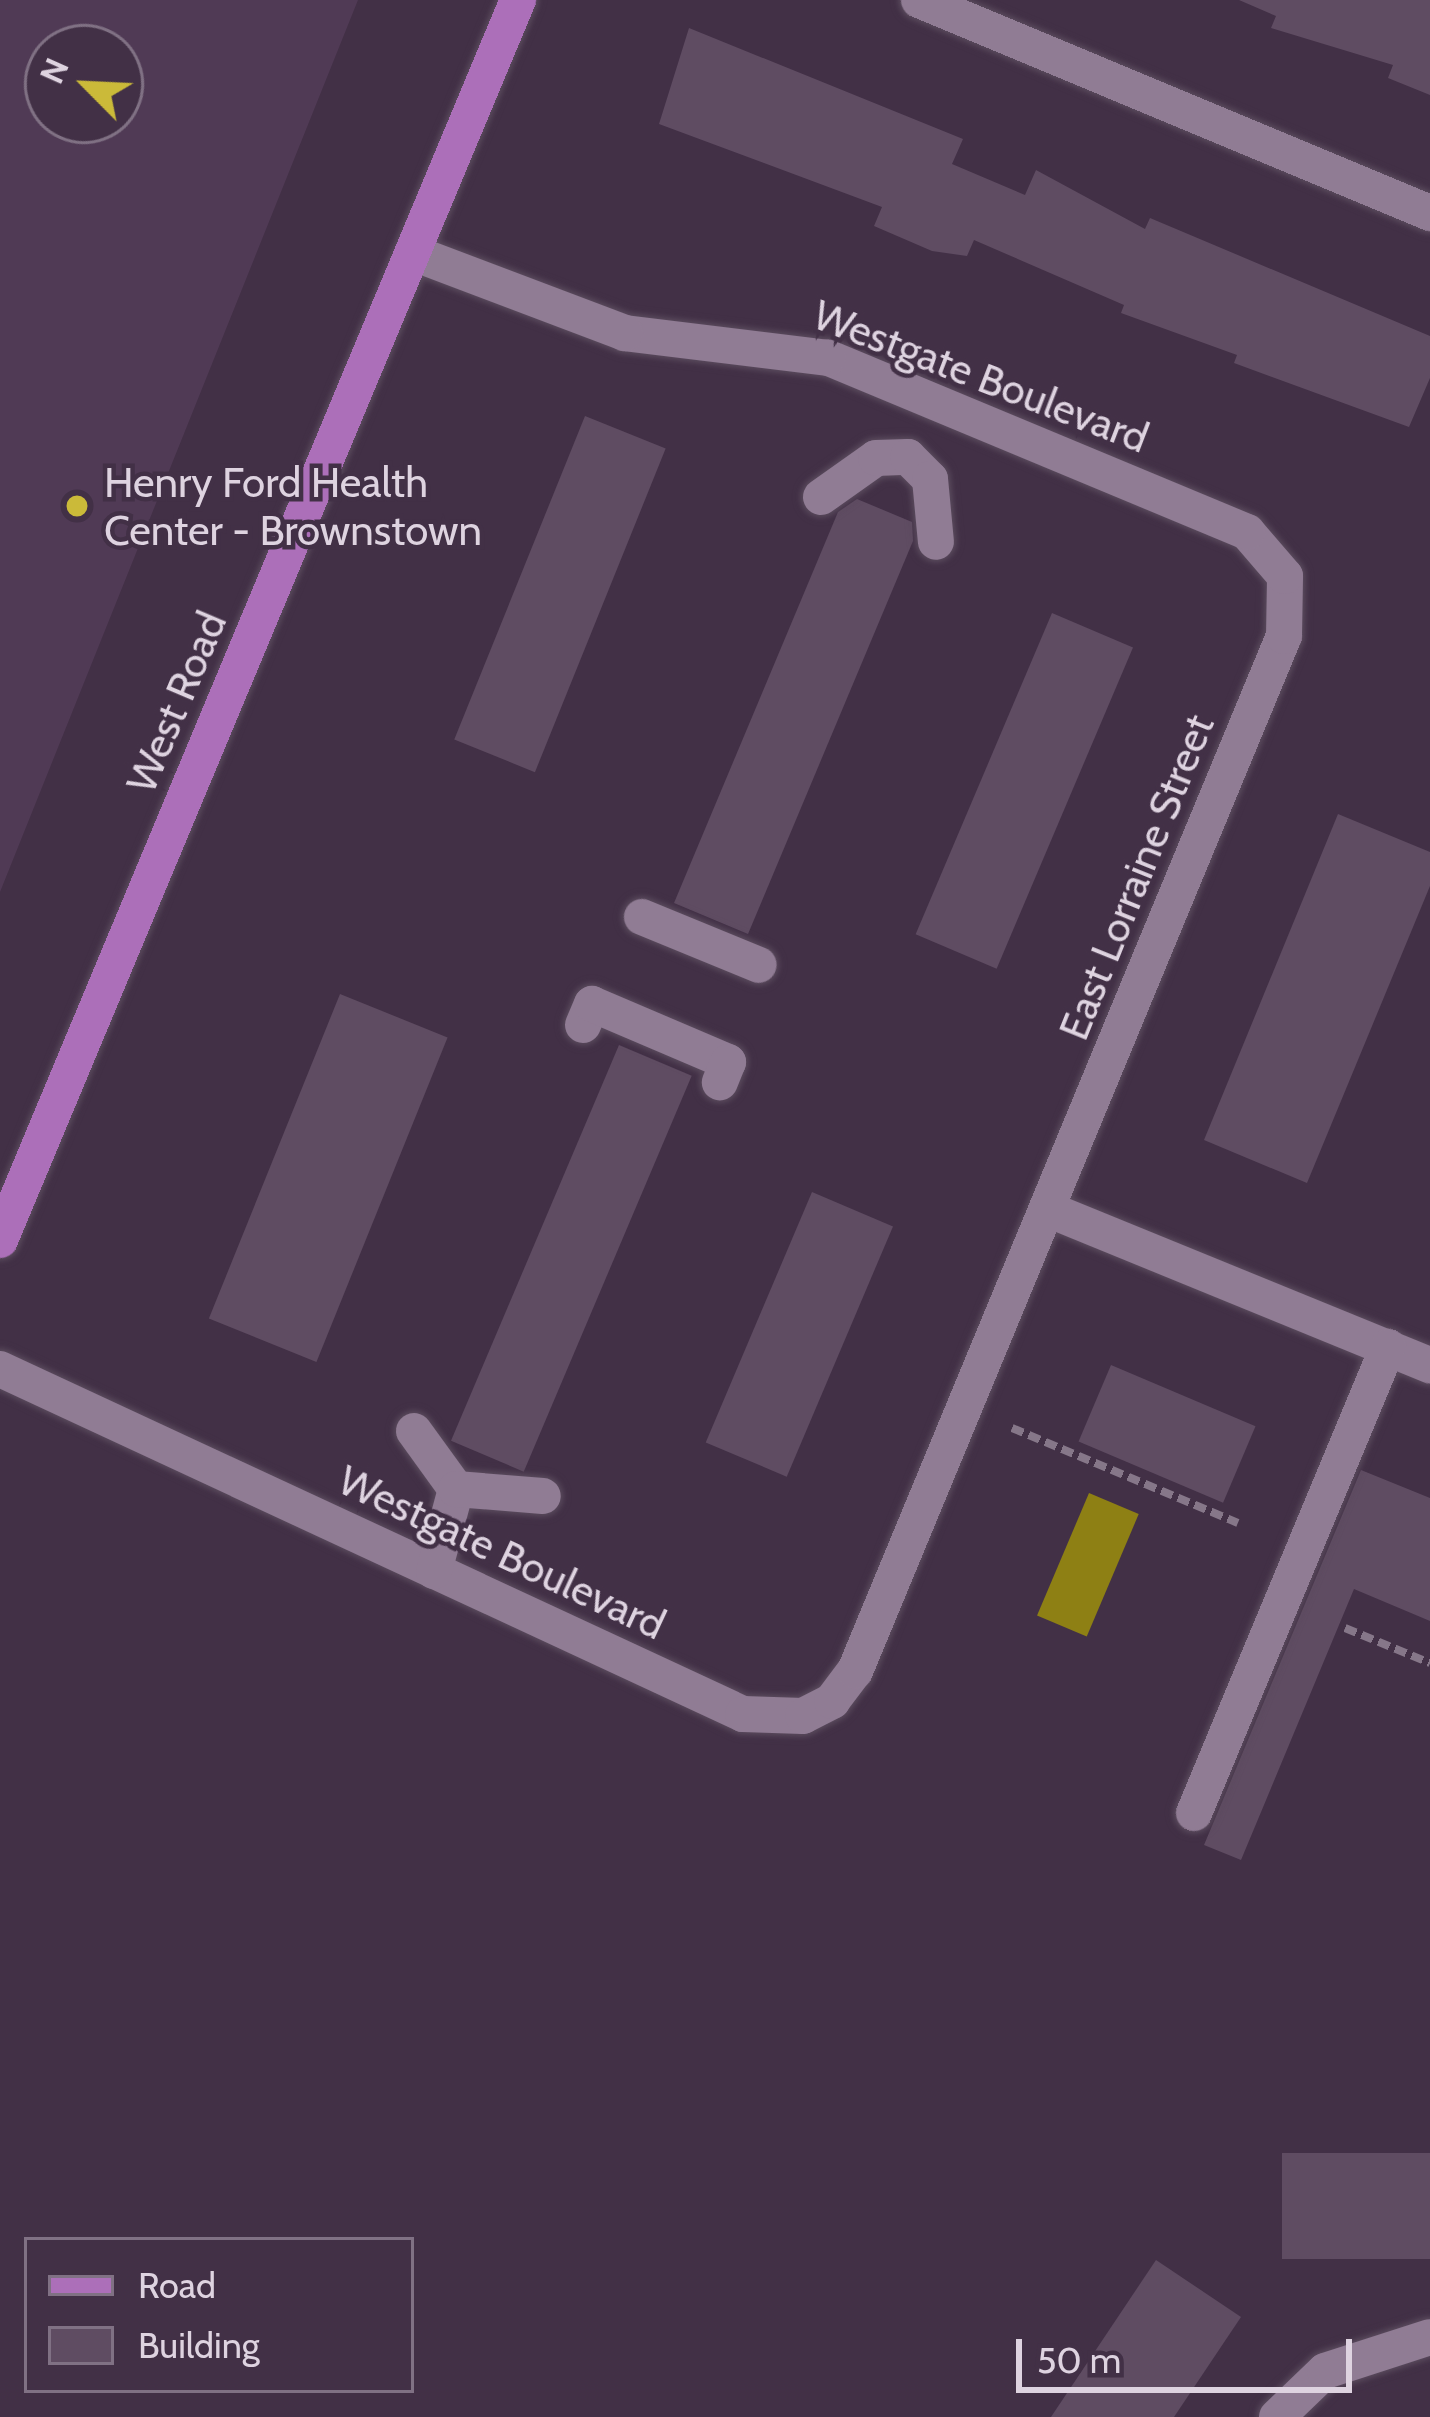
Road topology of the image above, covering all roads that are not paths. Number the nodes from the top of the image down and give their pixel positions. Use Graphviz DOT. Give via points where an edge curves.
graph roads {
  1 [pos="518,0"];
  2 [pos="919,0"];
  3 [pos="1430,213"];
  4 [pos="413,253"];
  5 [pos="929,396"];
  6 [pos="908,457"];
  7 [pos="821,496"];
  8 [pos="936,542"];
  9 [pos="1285,576"];
  10 [pos="642,917"];
  11 [pos="760,965"];
  12 [pos="583,1025"];
  13 [pos="720,1082"];
  14 [pos="1047,1209"];
  15 [pos="0,1240"];
  16 [pos="1388,1347"];
  17 [pos="1430,1365"];
  18 [pos="0,1369"];
  19 [pos="414,1430"];
  20 [pos="456,1490"];
  21 [pos="543,1496"];
  22 [pos="898,1566"];
  23 [pos="434,1571"];
  24 [pos="1194,1813"];
  25 [pos="1430,2337"];
  26 [pos="1277,2417"];
  1 -- 4 [label="main road, West Road"];
  2 -- 3 [label="street"];
  4 -- 5 [label="street, Westgate Boulevard" via="625,333 775,344"];
  4 -- 15 [label="main road, West Road"];
  5 -- 6 [label="street"];
  5 -- 9 [label="street, Westgate Boulevard" via="1246,532"];
  6 -- 7 [label="street" via="876,458"];
  6 -- 8 [label="street" via="929,479"];
  9 -- 14 [label="street, East Lorraine Street" via="1285,635"];
  10 -- 11 [label="street"];
  12 -- 13 [label="street" via="592,1004 728,1062"];
  14 -- 16 [label="street"];
  14 -- 22 [label="street, East Lorraine Street"];
  16 -- 17 [label="street"];
  16 -- 24 [label="street"];
  18 -- 23 [label="street, Westgate Boulevard"];
  19 -- 20 [label="street"];
  20 -- 21 [label="street"];
  20 -- 23 [label="street"];
  22 -- 23 [label="street, Westgate Boulevard" via="832,1701 771,1721"];
  25 -- 26 [label="street" via="1324,2371"];
}
